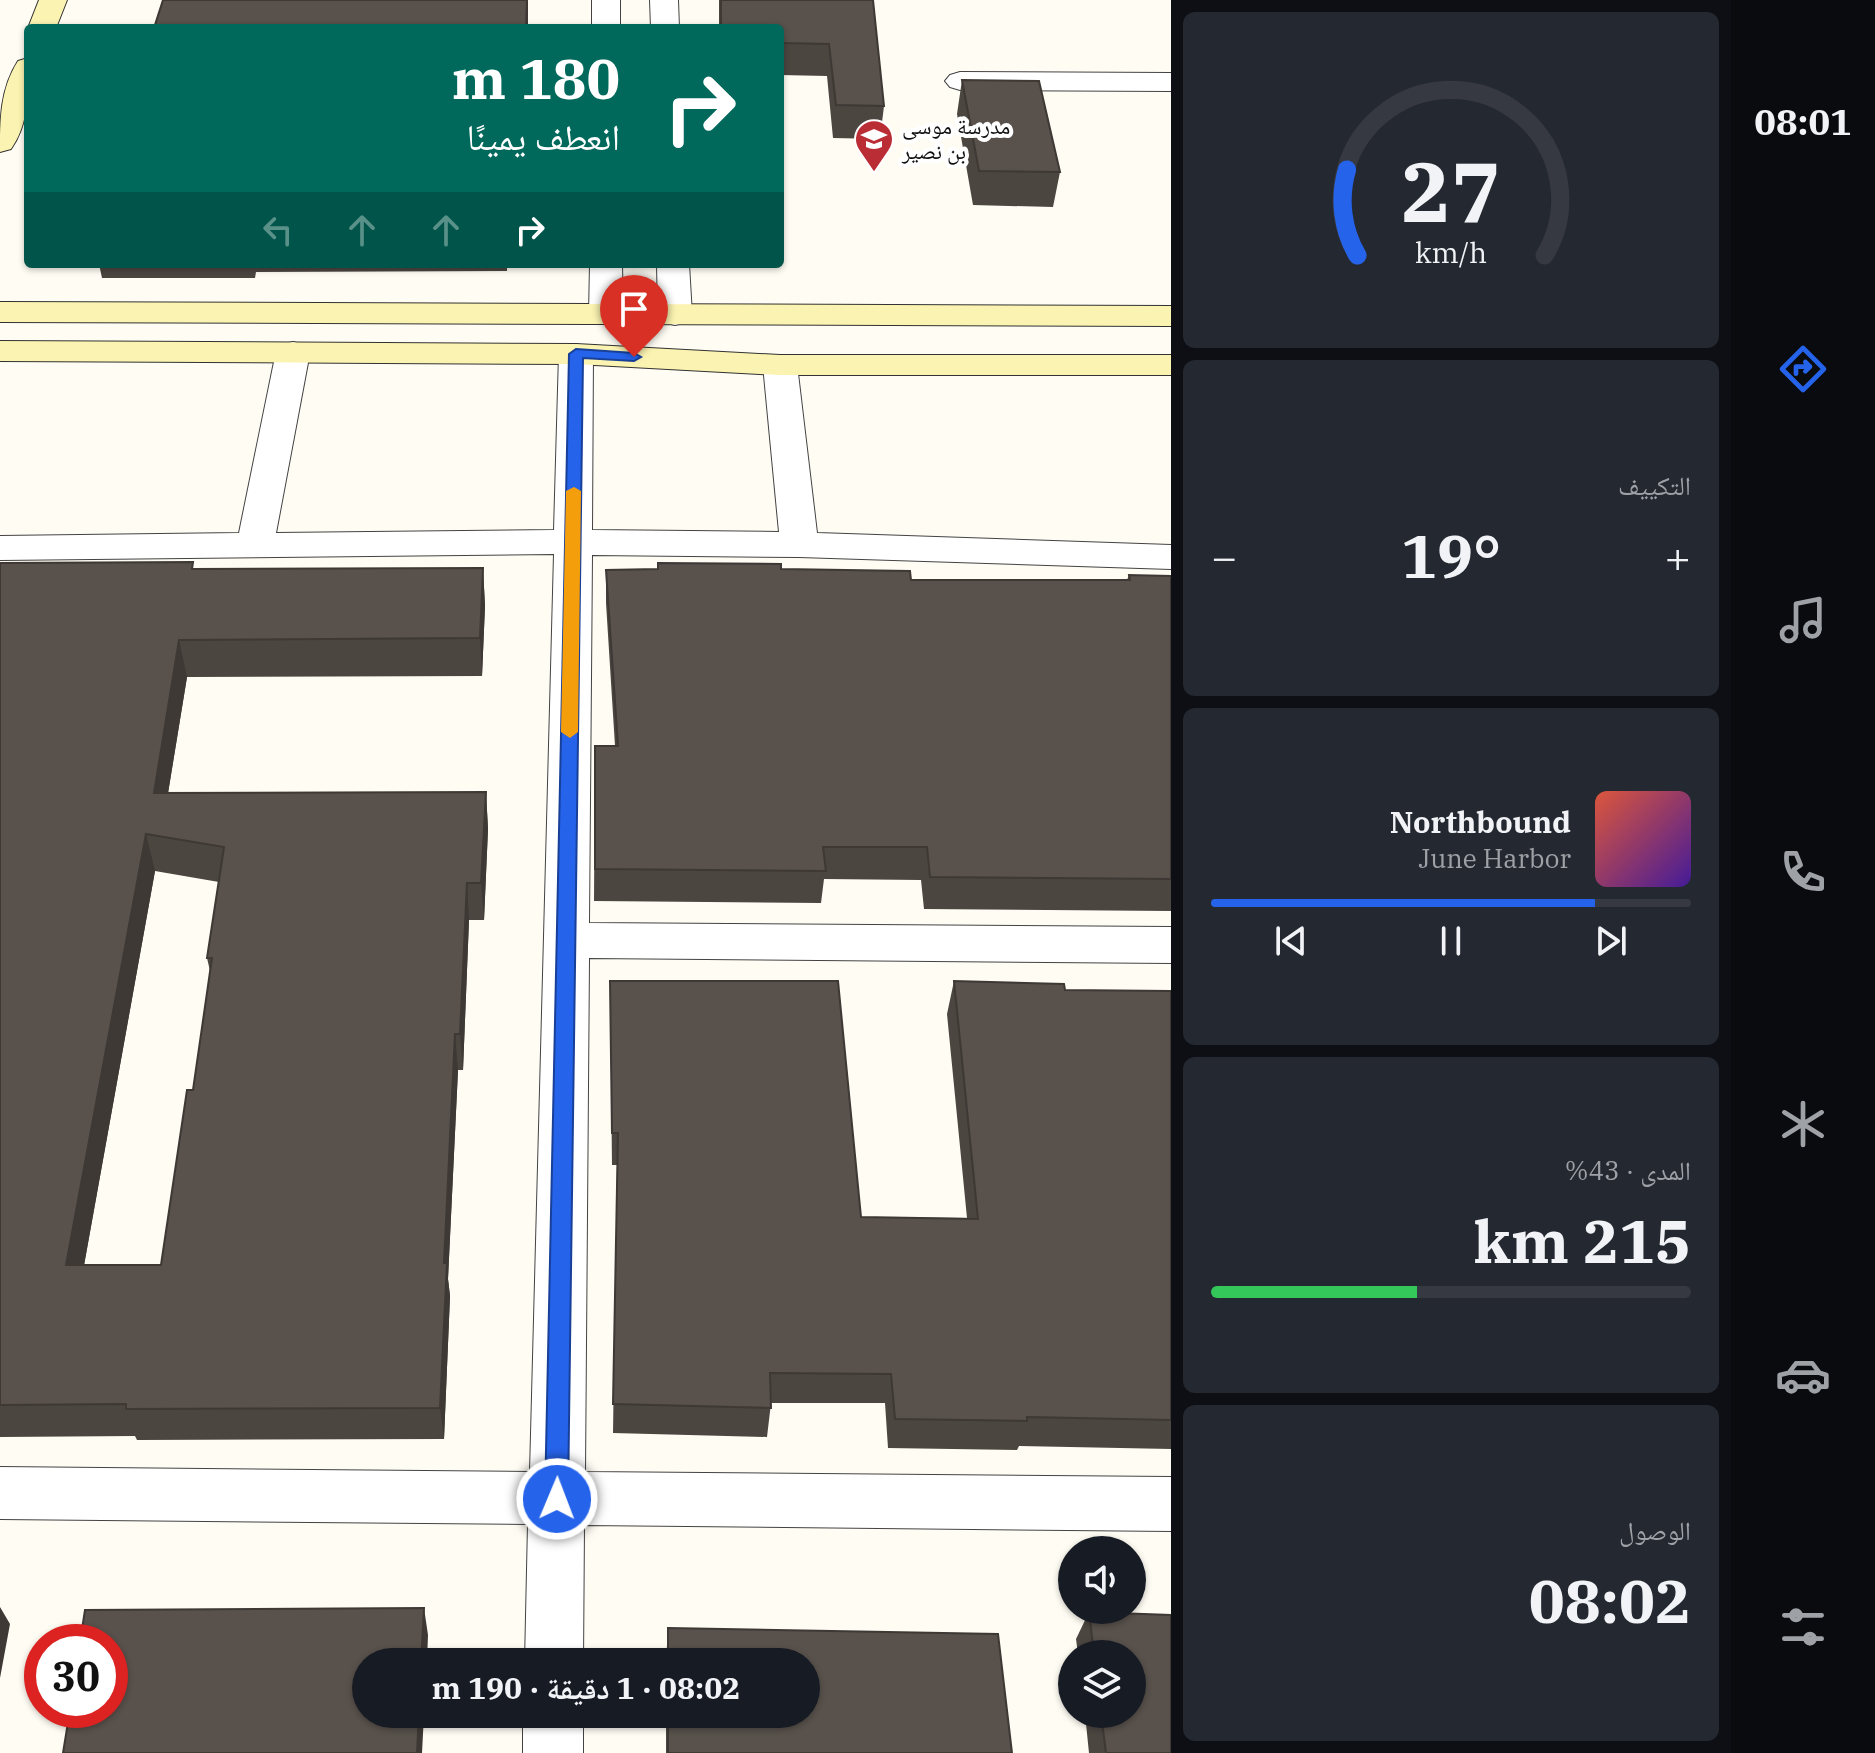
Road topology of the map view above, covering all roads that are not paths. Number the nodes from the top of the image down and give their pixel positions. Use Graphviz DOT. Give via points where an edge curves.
graph roads {
  1 [pos="53,0"];
  2 [pos="606,0"];
  3 [pos="664,0"];
  4 [pos="44,24"];
  5 [pos="606,24"];
  6 [pos="665,24"];
  7 [pos="24,78"];
  8 [pos="960,81"];
  9 [pos="1171,82"];
  10 [pos="0,143"];
  11 [pos="606,268"];
  12 [pos="673,268"];
  13 [pos="0,312"];
  14 [pos="606,314"];
  15 [pos="675,315"];
  16 [pos="1171,316"];
  17 [pos="0,351"];
  18 [pos="293,352"];
  19 [pos="576,354"];
  20 [pos="780,365"];
  21 [pos="1171,365"];
  22 [pos="573,542"];
  23 [pos="799,545"];
  24 [pos="255,546"];
  25 [pos="0,548"];
  26 [pos="1171,557"];
  27 [pos="566,940"];
  28 [pos="1171,945"];
  29 [pos="0,1493"];
  30 [pos="557,1499"];
  31 [pos="1171,1504"];
  32 [pos="554,1648"];
  33 [pos="553,1728"];
  34 [pos="553,1753"];
  1 -- 4 [label="street"];
  2 -- 5 [label="street"];
  3 -- 6 [label="street"];
  7 -- 10 [label="street"];
  8 -- 9 [label="street"];
  11 -- 14 [label="street"];
  12 -- 15 [label="street"];
  13 -- 14 [label="street"];
  14 -- 15 [label="street"];
  15 -- 16 [label="street"];
  17 -- 18 [label="street"];
  18 -- 19 [label="street"];
  18 -- 24 [label="street"];
  19 -- 20 [label="street"];
  19 -- 22 [label="street"];
  20 -- 21 [label="street"];
  20 -- 23 [label="street"];
  22 -- 23 [label="street"];
  22 -- 24 [label="street"];
  22 -- 27 [label="street"];
  23 -- 26 [label="street"];
  24 -- 25 [label="street"];
  27 -- 28 [label="street"];
  27 -- 30 [label="street"];
  29 -- 30 [label="street"];
  30 -- 31 [label="street"];
  30 -- 32 [label="street"];
  33 -- 34 [label="street"];
}
